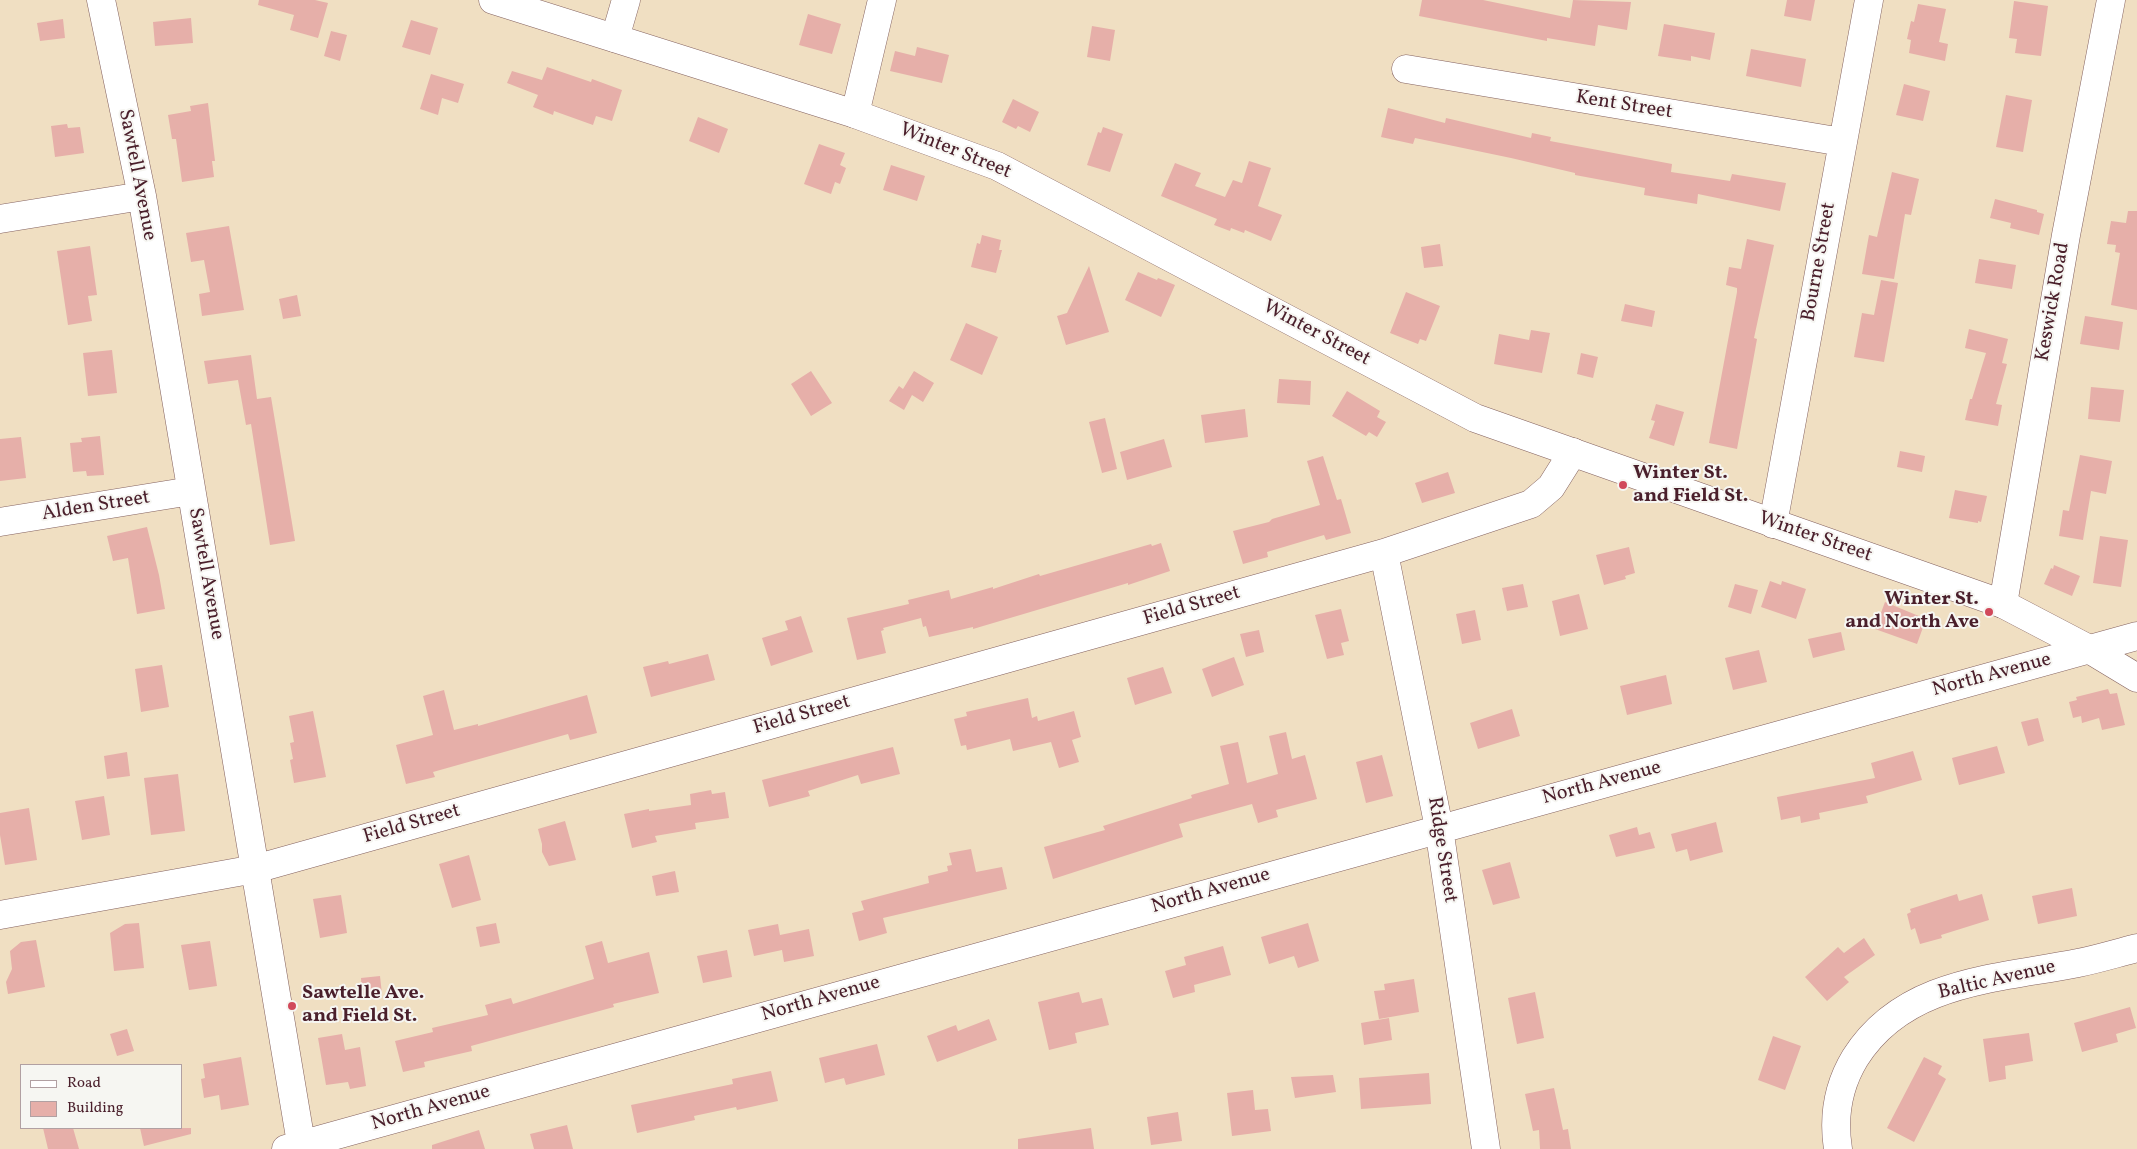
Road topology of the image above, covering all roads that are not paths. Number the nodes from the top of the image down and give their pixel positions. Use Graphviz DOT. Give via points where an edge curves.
graph roads {
  1 [pos="101,0"];
  2 [pos="492,0"];
  3 [pos="626,0"];
  4 [pos="882,0"];
  5 [pos="1868,0"];
  6 [pos="2111,0"];
  7 [pos="615,38"];
  8 [pos="1406,69"];
  9 [pos="855,114"];
  10 [pos="1842,142"];
  11 [pos="142,196"];
  12 [pos="0,218"];
  13 [pos="1573,452"];
  14 [pos="191,491"];
  15 [pos="0,522"];
  16 [pos="1773,524"];
  17 [pos="1384,554"];
  18 [pos="2004,604"];
  19 [pos="2137,636"];
  20 [pos="2089,649"];
  21 [pos="2137,678"];
  22 [pos="1439,828"];
  23 [pos="255,869"];
  24 [pos="0,915"];
  25 [pos="2137,948"];
  26 [pos="297,1148"];
  27 [pos="1480,1148"];
  28 [pos="1838,1149"];
  1 -- 11 [label="street, Sawtell Avenue"];
  2 -- 7 [label="street, Winter Street"];
  3 -- 7 [label="street"];
  4 -- 9 [label="street"];
  5 -- 10 [label="street, Bourne Street"];
  6 -- 18 [label="street, Keswick Road" via="2066,235"];
  7 -- 9 [label="street, Winter Street"];
  8 -- 10 [label="street, Kent Street"];
  9 -- 13 [label="street, Winter Street" via="997,166 1475,418"];
  10 -- 16 [label="street, Bourne Street"];
  11 -- 12 [label="street"];
  11 -- 14 [label="street, Sawtell Avenue"];
  13 -- 16 [label="street, Winter Street"];
  13 -- 17 [label="street, Field Street" via="1551,487 1531,504"];
  14 -- 15 [label="street, Alden Street"];
  14 -- 23 [label="street, Sawtell Avenue"];
  16 -- 18 [label="street, Winter Street"];
  17 -- 22 [label="street, Ridge Street"];
  17 -- 23 [label="street, Field Street"];
  18 -- 20 [label="street, Winter Street"];
  19 -- 20 [label="street, North Avenue"];
  20 -- 21 [label="street, Winter Street"];
  20 -- 22 [label="street, North Avenue"];
  22 -- 26 [label="street, North Avenue"];
  22 -- 27 [label="street, Ridge Street"];
  23 -- 24 [label="street, Field Street"];
  23 -- 26 [label="street, Sawtell Avenue"];
  25 -- 28 [label="street, Baltic Avenue" via="2080,963 1965,984 1904,1008 1882,1024 1862,1046 1846,1073 1836,1108"];
}
